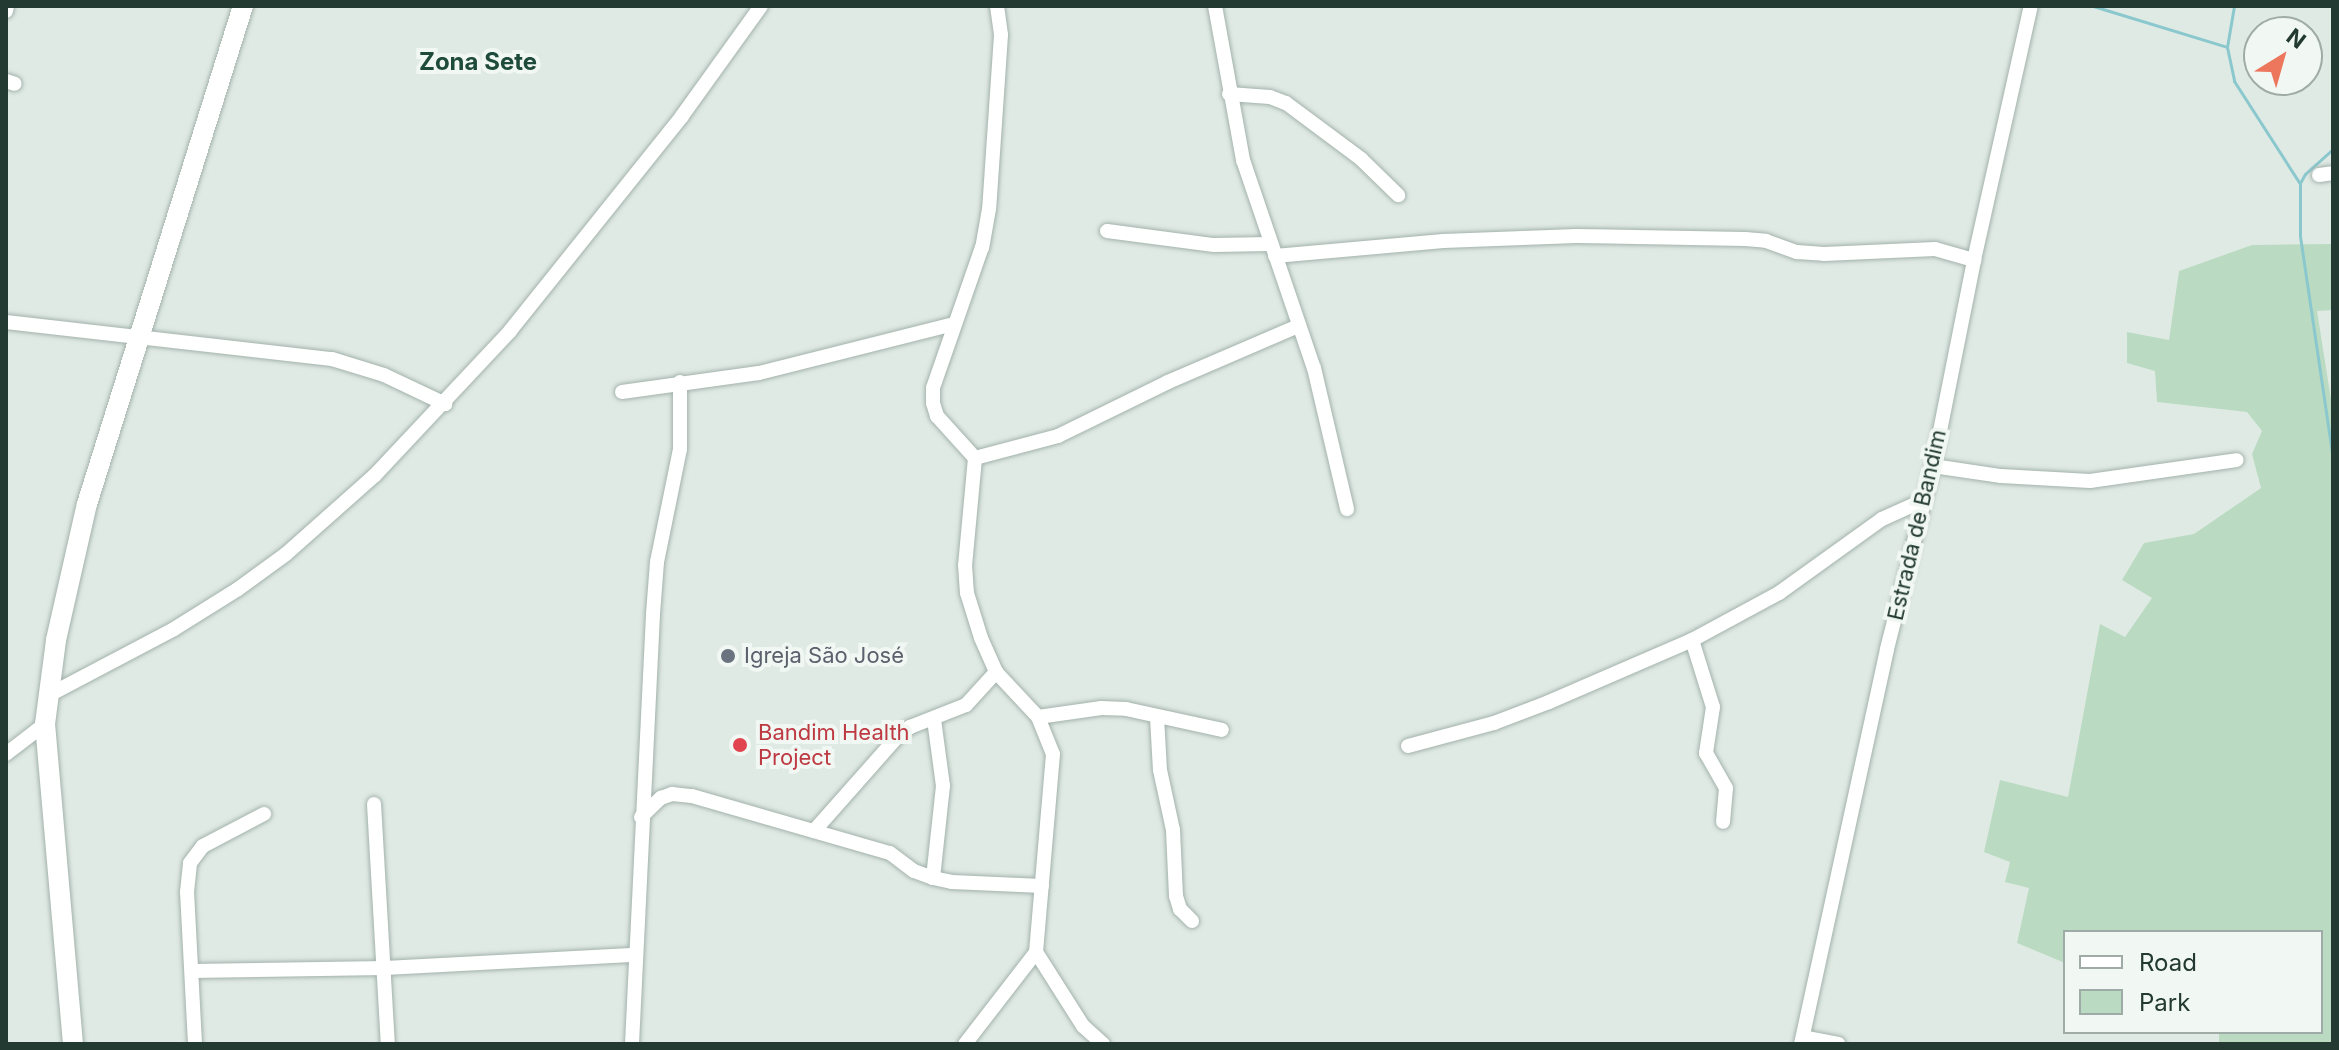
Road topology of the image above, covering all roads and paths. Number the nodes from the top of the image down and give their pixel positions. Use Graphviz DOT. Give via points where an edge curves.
graph roads {
  1 [pos="241,6"];
  2 [pos="761,6"];
  3 [pos="997,6"];
  4 [pos="1215,6"];
  5 [pos="2031,6"];
  6 [pos="1229,94"];
  7 [pos="1398,195"];
  8 [pos="1107,231"];
  9 [pos="1272,250"];
  10 [pos="1974,260"];
  11 [pos="6,322"];
  12 [pos="954,324"];
  13 [pos="1298,326"];
  14 [pos="139,339"];
  15 [pos="680,382"];
  16 [pos="622,392"];
  17 [pos="445,404"];
  18 [pos="975,458"];
  19 [pos="2237,460"];
  20 [pos="1933,466"];
  21 [pos="1924,500"];
  22 [pos="1347,509"];
  23 [pos="1692,640"];
  24 [pos="996,672"];
  25 [pos="49,695"];
  26 [pos="1038,717"];
  27 [pos="1157,717"];
  28 [pos="934,719"];
  29 [pos="45,724"];
  30 [pos="1222,730"];
  31 [pos="1408,746"];
  32 [pos="6,754"];
  33 [pos="374,804"];
  34 [pos="264,814"];
  35 [pos="641,817"];
  36 [pos="1723,822"];
  37 [pos="814,831"];
  38 [pos="933,878"];
  39 [pos="1042,886"];
  40 [pos="1192,921"];
  41 [pos="1036,952"];
  42 [pos="636,955"];
  43 [pos="385,968"];
  44 [pos="192,971"];
  45 [pos="1802,1040"];
  46 [pos="73,1044"];
  47 [pos="195,1044"];
  48 [pos="388,1044"];
  49 [pos="632,1044"];
  50 [pos="965,1044"];
  51 [pos="1103,1044"];
  52 [pos="1838,1044"];
  1 -- 14 [label="street"];
  2 -- 17 [label="street" via="682,116"];
  3 -- 12 [label="street" via="1001,35 989,209 982,247"];
  4 -- 6 [label="street"];
  5 -- 10 [label="street, Estrada de Bandim"];
  6 -- 7 [label="street" via="1286,103 1361,159"];
  6 -- 9 [label="street" via="1243,160"];
  8 -- 9 [label="street"];
  9 -- 10 [label="street" via="1591,236 1745,239 1824,254 1935,249"];
  9 -- 13 [label="street"];
  10 -- 20 [label="street, Estrada de Bandim"];
  11 -- 14 [label="street"];
  12 -- 15 [label="street" via="759,373"];
  12 -- 18 [label="street" via="933,403 937,416"];
  13 -- 18 [label="street" via="1058,436"];
  13 -- 22 [label="street" via="1314,368"];
  14 -- 17 [label="street" via="332,359 384,375"];
  14 -- 25 [label="street" via="87,504 63,603"];
  15 -- 16 [label="street"];
  15 -- 35 [label="street" via="680,449 657,562"];
  17 -- 25 [label="street" via="286,554 174,629"];
  18 -- 24 [label="street" via="967,593"];
  19 -- 20 [label="street" via="2090,481"];
  20 -- 21 [label="street, Estrada de Bandim"];
  21 -- 23 [label="street" via="1882,519 1779,593"];
  21 -- 45 [label="street, Estrada de Bandim"];
  23 -- 31 [label="street" via="1535,708"];
  23 -- 36 [label="street" via="1713,707 1706,753 1726,788"];
  24 -- 26 [label="street"];
  24 -- 28 [label="street" via="966,705"];
  25 -- 29 [label="street"];
  26 -- 27 [label="street" via="1101,708"];
  26 -- 39 [label="street" via="1053,754"];
  27 -- 30 [label="street"];
  27 -- 40 [label="street" via="1176,896"];
  28 -- 37 [label="street" via="899,735"];
  28 -- 38 [label="street" via="943,786"];
  29 -- 32 [label="street"];
  29 -- 46 [label="street"];
  33 -- 43 [label="street"];
  34 -- 44 [label="street" via="203,846 190,863"];
  35 -- 37 [label="street" via="672,794"];
  35 -- 42 [label="street"];
  37 -- 38 [label="street" via="890,853"];
  38 -- 39 [label="street"];
  39 -- 41 [label="street"];
  41 -- 50 [label="street"];
  41 -- 51 [label="street" via="1083,1026"];
  42 -- 43 [label="street"];
  42 -- 49 [label="street"];
  43 -- 44 [label="street"];
  43 -- 48 [label="street"];
  44 -- 47 [label="street"];
  45 -- 52 [label="street"];
}
